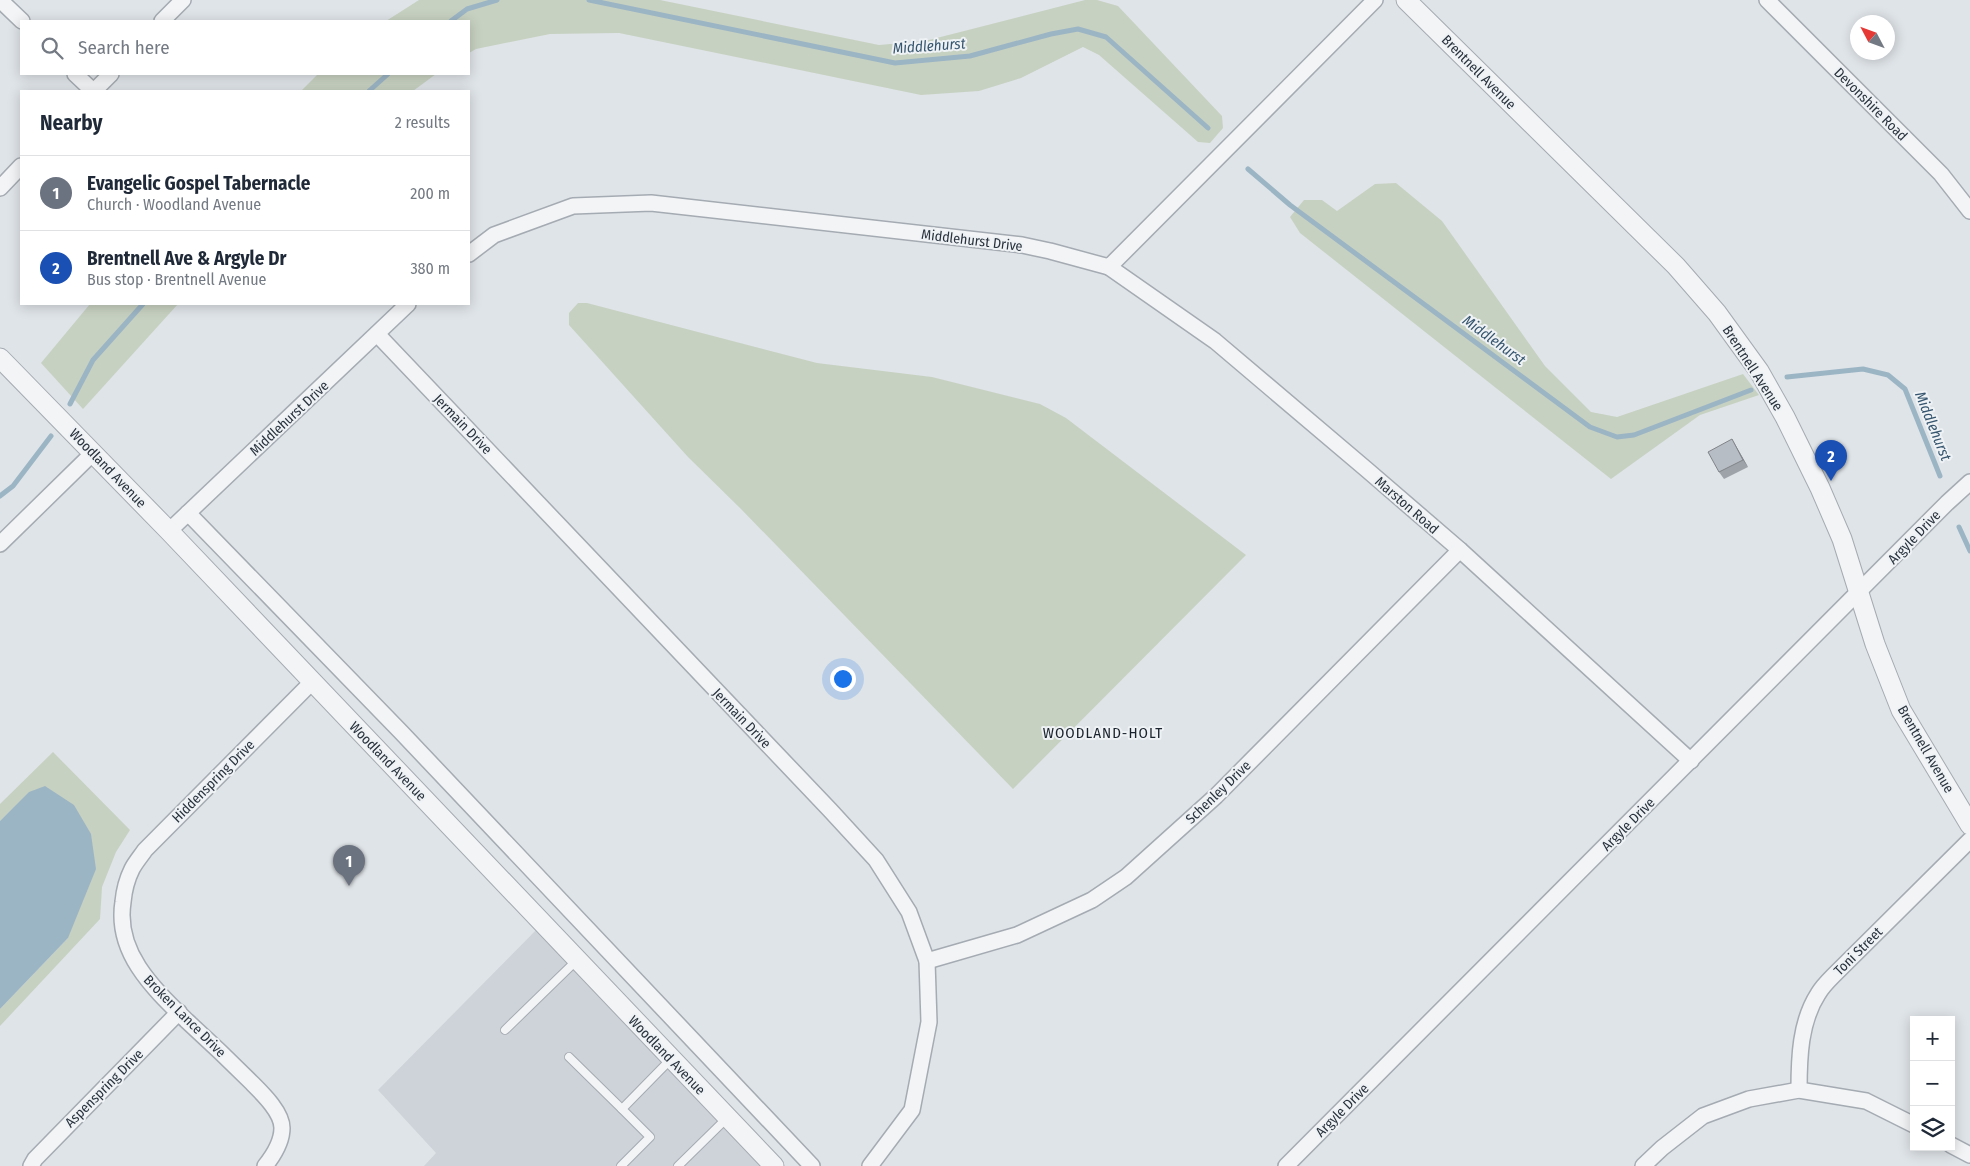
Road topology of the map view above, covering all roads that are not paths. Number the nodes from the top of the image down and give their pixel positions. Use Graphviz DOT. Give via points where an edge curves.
graph roads {
  1 [pos="0,0"];
  2 [pos="182,0"];
  3 [pos="1375,0"];
  4 [pos="1406,0"];
  5 [pos="1767,0"];
  6 [pos="21,20"];
  7 [pos="163,20"];
  8 [pos="76,75"];
  9 [pos="110,75"];
  10 [pos="93,90"];
  11 [pos="95,90"];
  12 [pos="20,167"];
  13 [pos="0,188"];
  14 [pos="1970,211"];
  15 [pos="470,253"];
  16 [pos="1109,267"];
  17 [pos="407,305"];
  18 [pos="377,334"];
  19 [pos="0,358"];
  20 [pos="93,453"];
  21 [pos="1970,482"];
  22 [pos="188,513"];
  23 [pos="169,531"];
  24 [pos="0,544"];
  25 [pos="1460,550"];
  26 [pos="1858,594"];
  27 [pos="312,682"];
  28 [pos="1691,761"];
  29 [pos="1970,825"];
  30 [pos="1970,840"];
  31 [pos="125,889"];
  32 [pos="577,960"];
  33 [pos="927,961"];
  34 [pos="179,1012"];
  35 [pos="505,1030"];
  36 [pos="569,1056"];
  37 [pos="671,1059"];
  38 [pos="1799,1090"];
  39 [pos="622,1109"];
  40 [pos="727,1118"];
  41 [pos="1910,1123"];
  42 [pos="1955,1147"];
  43 [pos="1970,1155"];
  44 [pos="31,1166"];
  45 [pos="265,1166"];
  46 [pos="621,1166"];
  47 [pos="678,1166"];
  48 [pos="774,1166"];
  49 [pos="812,1166"];
  50 [pos="870,1166"];
  51 [pos="1286,1166"];
  52 [pos="1643,1166"];
  1 -- 6 [label="street"];
  2 -- 7 [label="street"];
  3 -- 16 [label="street"];
  4 -- 26 [label="street, Brentnell Avenue" via="1676,266 1717,313 1759,371 1785,417 1842,539"];
  5 -- 14 [label="street, Devonshire Road" via="1941,174"];
  8 -- 10 [label="street"];
  9 -- 11 [label="street"];
  12 -- 13 [label="street"];
  15 -- 16 [label="street, Middlehurst Drive" via="494,235 573,206 651,203 1022,246"];
  16 -- 25 [label="street, Marston Road" via="1215,341"];
  17 -- 18 [label="street, Middlehurst Drive"];
  18 -- 22 [label="street, Middlehurst Drive"];
  18 -- 33 [label="street, Jermain Drive" via="876,860 909,912"];
  19 -- 20 [label="street, Woodland Avenue"];
  20 -- 23 [label="street, Woodland Avenue"];
  20 -- 24 [label="street"];
  21 -- 26 [label="street, Argyle Drive"];
  22 -- 23 [label="street, Middlehurst Drive"];
  22 -- 49 [label="street" via="401,732"];
  23 -- 27 [label="street, Woodland Avenue"];
  25 -- 28 [label="street, Marston Road"];
  25 -- 33 [label="street, Schenley Drive" via="1216,796 1126,877 1092,900 1017,934"];
  26 -- 28 [label="street, Argyle Drive"];
  26 -- 29 [label="street, Brentnell Avenue" via="1902,710"];
  27 -- 31 [label="street, Hiddenspring Drive" via="145,850 132,869"];
  27 -- 32 [label="street, Woodland Avenue"];
  28 -- 51 [label="street, Argyle Drive"];
  30 -- 38 [label="street, Toni Street" via="1818,993 1808,1013 1802,1040"];
  31 -- 34 [label="street, Broken Lance Drive" via="122,926 126,942 142,973"];
  32 -- 35 [label="lane"];
  32 -- 37 [label="street, Woodland Avenue"];
  33 -- 50 [label="street, Jermain Drive" via="929,1022 912,1110"];
  34 -- 44 [label="street, Aspenspring Drive"];
  34 -- 45 [label="street, Broken Lance Drive" via="260,1091 277,1113 282,1128 279,1144"];
  36 -- 39 [label="lane"];
  37 -- 39 [label="lane"];
  37 -- 40 [label="street, Woodland Avenue"];
  38 -- 41 [label="street" via="1866,1101"];
  38 -- 52 [label="street" via="1748,1099 1703,1116"];
  39 -- 46 [label="lane" via="650,1137"];
  40 -- 47 [label="lane"];
  40 -- 48 [label="street, Woodland Avenue"];
  42 -- 43 [label="street"];
}
